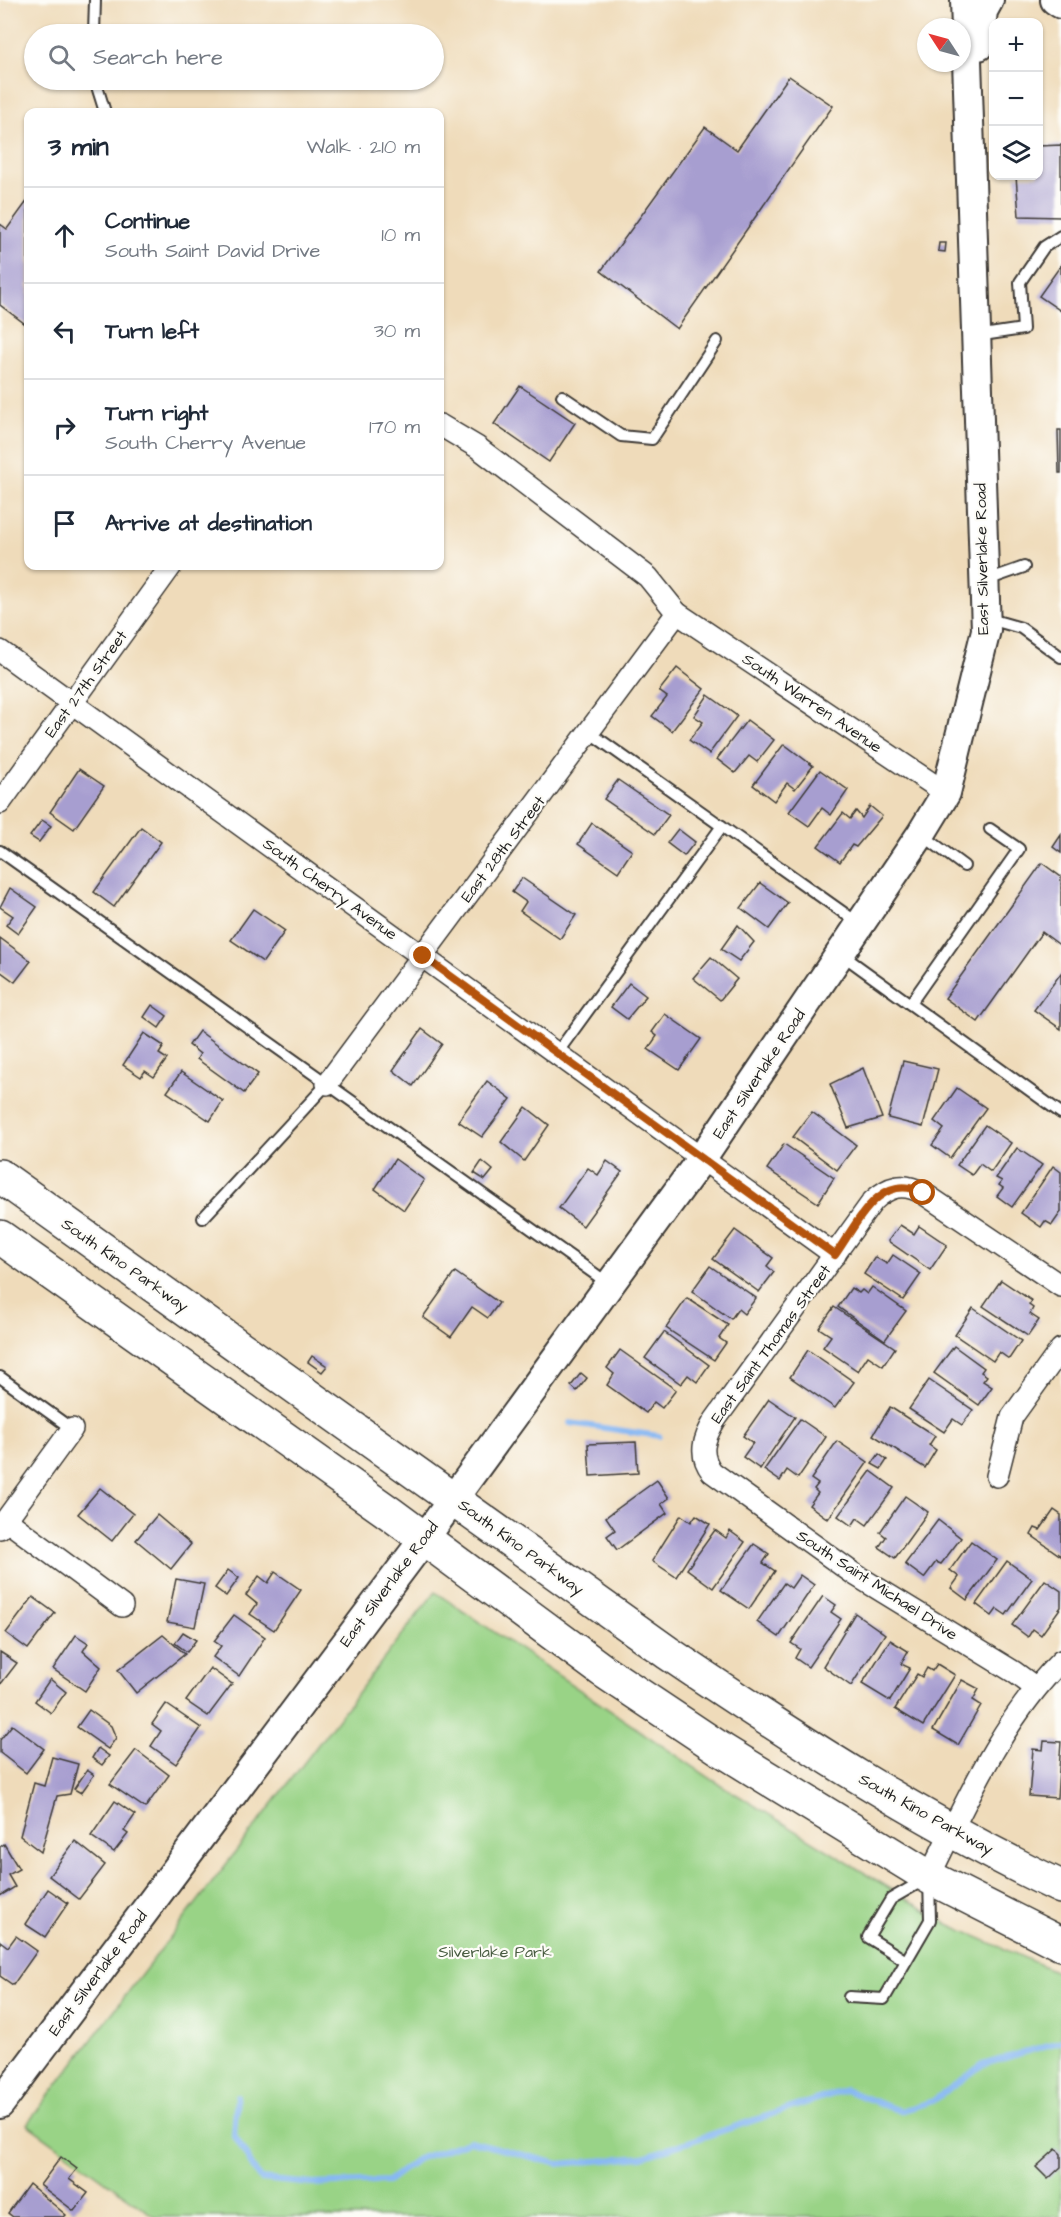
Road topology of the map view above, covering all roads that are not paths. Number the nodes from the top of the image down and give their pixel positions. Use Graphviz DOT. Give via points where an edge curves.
graph roads {
  1 [pos="95,0"];
  2 [pos="965,0"];
  3 [pos="989,0"];
  4 [pos="1055,0"];
  5 [pos="1061,4"];
  6 [pos="94,24"];
  7 [pos="98,90"];
  8 [pos="968,107"];
  9 [pos="104,108"];
  10 [pos="1061,236"];
  11 [pos="976,336"];
  12 [pos="717,340"];
  13 [pos="562,396"];
  14 [pos="444,427"];
  15 [pos="1024,567"];
  16 [pos="168,570"];
  17 [pos="984,581"];
  18 [pos="677,613"];
  19 [pos="986,618"];
  20 [pos="0,651"];
  21 [pos="1061,657"];
  22 [pos="72,702"];
  23 [pos="589,732"];
  24 [pos="946,793"];
  25 [pos="0,803"];
  26 [pos="722,826"];
  27 [pos="990,828"];
  28 [pos="921,834"];
  29 [pos="0,851"];
  30 [pos="964,866"];
  31 [pos="860,924"];
  32 [pos="841,954"];
  33 [pos="423,956"];
  34 [pos="910,1004"];
  35 [pos="557,1053"];
  36 [pos="327,1084"];
  37 [pos="1061,1113"];
  38 [pos="702,1158"];
  39 [pos="0,1176"];
  40 [pos="203,1218"];
  41 [pos="0,1237"];
  42 [pos="835,1255"];
  43 [pos="610,1285"];
  44 [pos="1061,1286"];
  45 [pos="1061,1349"];
  46 [pos="0,1377"];
  47 [pos="72,1429"];
  48 [pos="698,1451"];
  49 [pos="997,1476"];
  50 [pos="454,1499"];
  51 [pos="3,1524"];
  52 [pos="424,1539"];
  53 [pos="122,1606"];
  54 [pos="1061,1661"];
  55 [pos="1036,1688"];
  56 [pos="953,1829"];
  57 [pos="929,1877"];
  58 [pos="1061,1887"];
  59 [pos="1061,1944"];
  60 [pos="906,1961"];
  61 [pos="849,1997"];
  62 [pos="2,2097"];
  1 -- 6 [label="lane"];
  2 -- 8 [label="street, East Silverlake Road"];
  3 -- 8 [label="street" via="983,11"];
  4 -- 5 [label="street"];
  7 -- 9 [label="lane"];
  8 -- 11 [label="street, East Silverlake Road"];
  10 -- 11 [label="lane" via="1044,247 1020,282 1023,329"];
  11 -- 17 [label="street, East Silverlake Road"];
  12 -- 13 [label="lane" via="652,439 621,436"];
  14 -- 18 [label="street, South Warren Avenue" via="477,447 648,577"];
  15 -- 17 [label="lane"];
  16 -- 22 [label="street, East 27th Street"];
  17 -- 19 [label="street, East Silverlake Road"];
  18 -- 23 [label="street, East 28th Street"];
  18 -- 24 [label="street, South Warren Avenue"];
  19 -- 21 [label="lane" via="1021,628"];
  19 -- 24 [label="street, East Silverlake Road"];
  20 -- 22 [label="street, South Cherry Avenue"];
  22 -- 25 [label="street, East 27th Street"];
  22 -- 33 [label="street, South Cherry Avenue"];
  23 -- 26 [label="lane"];
  23 -- 33 [label="street, East 28th Street"];
  24 -- 28 [label="street, East Silverlake Road"];
  26 -- 31 [label="lane"];
  26 -- 35 [label="lane"];
  27 -- 34 [label="lane" via="1019,849"];
  28 -- 30 [label="lane"];
  28 -- 31 [label="street, East Silverlake Road"];
  29 -- 36 [label="lane"];
  31 -- 32 [label="street, East Silverlake Road"];
  32 -- 34 [label="lane"];
  32 -- 38 [label="street, East Silverlake Road"];
  33 -- 35 [label="street, South Cherry Avenue"];
  33 -- 36 [label="street, East 28th Street"];
  34 -- 37 [label="lane"];
  35 -- 38 [label="street, South Cherry Avenue"];
  36 -- 40 [label="lane"];
  36 -- 43 [label="lane"];
  38 -- 42 [label="street, South Cherry Avenue"];
  38 -- 43 [label="street, East Silverlake Road"];
  39 -- 50 [label="main road, South Kino Parkway"];
  41 -- 52 [label="main road"];
  42 -- 44 [label="street, East Saint Thomas Street" via="888,1180 923,1193"];
  42 -- 48 [label="street, East Saint Thomas Street" via="715,1420"];
  43 -- 50 [label="street, East Silverlake Road"];
  45 -- 49 [label="street" via="1012,1417"];
  46 -- 47 [label="lane"];
  47 -- 51 [label="street"];
  48 -- 55 [label="street, South Saint Michael Drive" via="712,1472 845,1568"];
  50 -- 52 [label="street, East Silverlake Road"];
  50 -- 56 [label="main road, South Kino Parkway" via="760,1715 864,1780"];
  51 -- 53 [label="street"];
  52 -- 57 [label="main road" via="602,1670 722,1750"];
  52 -- 62 [label="street, East Silverlake Road"];
  54 -- 55 [label="street"];
  55 -- 56 [label="street" via="1007,1727"];
  56 -- 57 [label="street"];
  56 -- 58 [label="main road, South Kino Parkway"];
  57 -- 59 [label="main road"];
  57 -- 60 [label="lane" via="930,1920"];
  57 -- 60 [label="lane" via="891,1899 868,1937"];
  60 -- 61 [label="lane" via="884,1999"];
}
